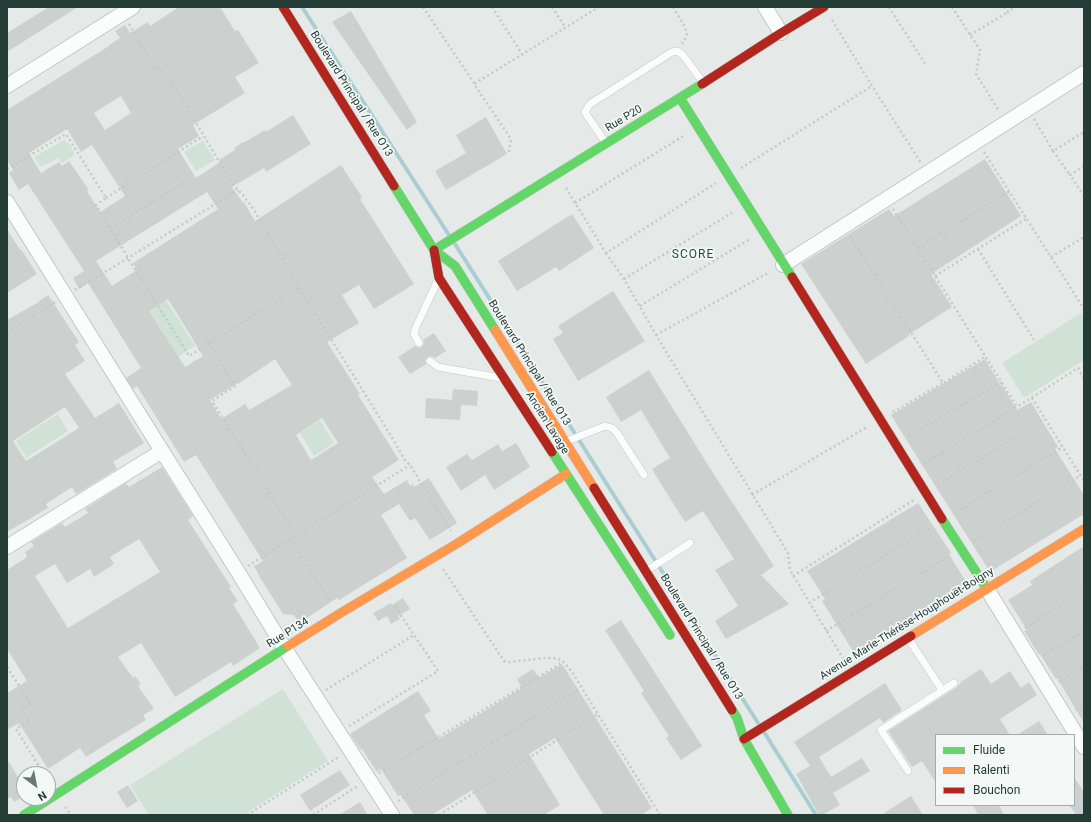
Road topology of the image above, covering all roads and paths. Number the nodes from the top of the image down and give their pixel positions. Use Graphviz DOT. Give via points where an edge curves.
graph roads {
  1 [pos="283,7"];
  2 [pos="423,7"];
  3 [pos="492,7"];
  4 [pos="552,7"];
  5 [pos="599,7"];
  6 [pos="673,7"];
  7 [pos="765,7"];
  8 [pos="824,7"];
  9 [pos="889,7"];
  10 [pos="952,7"];
  11 [pos="1004,7"];
  12 [pos="1015,7"];
  13 [pos="128,11"];
  14 [pos="1008,12"];
  15 [pos="566,27"];
  16 [pos="781,33"];
  17 [pos="970,35"];
  18 [pos="677,51"];
  19 [pos="522,54"];
  20 [pos="926,65"];
  21 [pos="1084,74"];
  22 [pos="703,83"];
  23 [pos="474,84"];
  24 [pos="7,86"];
  25 [pos="872,86"];
  26 [pos="680,98"];
  27 [pos="1028,109"];
  28 [pos="1006,123"];
  29 [pos="698,128"];
  30 [pos="1084,132"];
  31 [pos="203,136"];
  32 [pos="977,141"];
  33 [pos="606,143"];
  34 [pos="1053,151"];
  35 [pos="509,152"];
  36 [pos="1084,166"];
  37 [pos="7,169"];
  38 [pos="927,173"];
  39 [pos="557,174"];
  40 [pos="1070,175"];
  41 [pos="728,176"];
  42 [pos="190,179"];
  43 [pos="238,190"];
  44 [pos="1010,191"];
  45 [pos="1084,196"];
  46 [pos="106,198"];
  47 [pos="887,199"];
  48 [pos="7,202"];
  49 [pos="575,203"];
  50 [pos="745,204"];
  51 [pos="1027,218"];
  52 [pos="843,226"];
  53 [pos="110,228"];
  54 [pos="762,231"];
  55 [pos="1084,237"];
  56 [pos="918,248"];
  57 [pos="978,249"];
  58 [pos="434,250"];
  59 [pos="606,253"];
  60 [pos="1051,257"];
  61 [pos="128,258"];
  62 [pos="783,265"];
  63 [pos="935,276"];
  64 [pos="439,278"];
  65 [pos="624,279"];
  66 [pos="299,287"];
  67 [pos="65,296"];
  68 [pos="640,306"];
  69 [pos="1084,309"];
  70 [pos="7,333"];
  71 [pos="656,335"];
  72 [pos="1034,340"];
  73 [pos="209,343"];
  74 [pos="419,343"];
  75 [pos="986,356"];
  76 [pos="430,361"];
  77 [pos="505,379"];
  78 [pos="1084,379"];
  79 [pos="1002,382"];
  80 [pos="943,383"];
  81 [pos="1032,398"];
  82 [pos="1017,407"];
  83 [pos="1045,419"];
  84 [pos="880,420"];
  85 [pos="565,442"];
  86 [pos="896,444"];
  87 [pos="1063,447"];
  88 [pos="162,451"];
  89 [pos="410,465"];
  90 [pos="912,471"];
  91 [pos="566,474"];
  92 [pos="644,475"];
  93 [pos="1080,475"];
  94 [pos="1084,481"];
  95 [pos="926,493"];
  96 [pos="752,495"];
  97 [pos="943,520"];
  98 [pos="1084,529"];
  99 [pos="296,536"];
  100 [pos="290,539"];
  101 [pos="458,543"];
  102 [pos="690,543"];
  103 [pos="7,547"];
  104 [pos="961,548"];
  105 [pos="435,557"];
  106 [pos="646,571"];
  107 [pos="238,572"];
  108 [pos="793,576"];
  109 [pos="987,589"];
  110 [pos="1084,590"];
  111 [pos="810,603"];
  112 [pos="394,605"];
  113 [pos="339,614"];
  114 [pos="826,631"];
  115 [pos="1084,631"];
  116 [pos="1015,634"];
  117 [pos="414,635"];
  118 [pos="908,638"];
  119 [pos="676,645"];
  120 [pos="285,648"];
  121 [pos="563,662"];
  122 [pos="1033,663"];
  123 [pos="7,667"];
  124 [pos="1084,667"];
  125 [pos="852,672"];
  126 [pos="954,683"];
  127 [pos="581,688"];
  128 [pos="1048,689"];
  129 [pos="942,690"];
  130 [pos="316,696"];
  131 [pos="598,714"];
  132 [pos="732,729"];
  133 [pos="339,733"];
  134 [pos="744,740"];
  135 [pos="1084,746"];
  136 [pos="350,750"];
  137 [pos="39,766"];
  138 [pos="908,770"];
  139 [pos="370,779"];
  140 [pos="389,811"];
  141 [pos="24,815"];
  142 [pos="248,815"];
  143 [pos="313,815"];
  144 [pos="439,815"];
  145 [pos="660,815"];
  146 [pos="788,815"];
  1 -- 58 [label="street, Boulevard Principal / Rue O13"];
  2 -- 23 [label="path"];
  3 -- 19 [label="path"];
  4 -- 15 [label="path"];
  5 -- 15 [label="path"];
  6 -- 18 [label="path" via="686,27 686,34"];
  7 -- 16 [label="street"];
  8 -- 16 [label="street, Rue P20"];
  8 -- 25 [label="path"];
  9 -- 20 [label="path"];
  10 -- 17 [label="path"];
  11 -- 14 [label="path"];
  12 -- 14 [label="path"];
  13 -- 24 [label="street"];
  13 -- 31 [label="path" via="156,70 160,68 168,76"];
  14 -- 17 [label="path"];
  15 -- 19 [label="path"];
  16 -- 22 [label="street, Rue P20"];
  17 -- 28 [label="path" via="980,50 976,74"];
  18 -- 22 [label="lane" via="683,55"];
  18 -- 33 [label="lane" via="590,104 586,109 586,114"];
  19 -- 23 [label="path"];
  21 -- 27 [label="street"];
  22 -- 26 [label="street, Rue P20"];
  23 -- 35 [label="path" via="511,139"];
  25 -- 38 [label="path"];
  25 -- 41 [label="path"];
  26 -- 29 [label="street"];
  26 -- 33 [label="street, Rue P20"];
  27 -- 28 [label="street"];
  27 -- 34 [label="path"];
  28 -- 32 [label="street"];
  29 -- 41 [label="street"];
  29 -- 49 [label="path"];
  30 -- 34 [label="path"];
  31 -- 43 [label="path"];
  31 -- 46 [label="path"];
  32 -- 38 [label="street"];
  32 -- 44 [label="path"];
  33 -- 39 [label="street, Rue P20"];
  34 -- 40 [label="path"];
  36 -- 40 [label="path"];
  37 -- 46 [label="path" via="66,134"];
  38 -- 47 [label="street"];
  39 -- 49 [label="path"];
  39 -- 58 [label="street, Rue P20"];
  40 -- 45 [label="path"];
  41 -- 50 [label="street"];
  41 -- 59 [label="path"];
  42 -- 53 [label="path"];
  43 -- 61 [label="path"];
  43 -- 66 [label="path" via="254,210"];
  44 -- 51 [label="path"];
  44 -- 56 [label="path"];
  46 -- 53 [label="path" via="96,205"];
  47 -- 52 [label="street"];
  47 -- 56 [label="path"];
  48 -- 67 [label="street"];
  49 -- 59 [label="path"];
  50 -- 54 [label="street"];
  50 -- 65 [label="path"];
  51 -- 57 [label="path"];
  51 -- 60 [label="path"];
  52 -- 62 [label="street"];
  52 -- 80 [label="path"];
  53 -- 61 [label="path"];
  54 -- 62 [label="street"];
  54 -- 68 [label="path"];
  55 -- 60 [label="path"];
  56 -- 63 [label="path"];
  57 -- 63 [label="path"];
  57 -- 72 [label="path"];
  58 -- 64 [label="street, Ancien Lavage"];
  58 -- 85 [label="street, Boulevard Principal / Rue O13" via="455,266"];
  59 -- 65 [label="path"];
  60 -- 69 [label="path"];
  61 -- 67 [label="path"];
  61 -- 73 [label="path" via="188,356"];
  62 -- 71 [label="path"];
  62 -- 84 [label="street"];
  63 -- 75 [label="path"];
  64 -- 74 [label="lane" via="416,327 414,334"];
  64 -- 77 [label="street, Ancien Lavage"];
  65 -- 68 [label="path"];
  66 -- 73 [label="path"];
  66 -- 89 [label="path"];
  67 -- 70 [label="path"];
  67 -- 88 [label="street"];
  68 -- 71 [label="path"];
  71 -- 96 [label="path"];
  73 -- 99 [label="path" via="235,386 212,401"];
  75 -- 79 [label="path"];
  75 -- 80 [label="path"];
  76 -- 77 [label="lane" via="438,367"];
  77 -- 91 [label="street, Ancien Lavage"];
  78 -- 81 [label="path" via="1078,368"];
  79 -- 82 [label="path"];
  79 -- 86 [label="path"];
  80 -- 84 [label="path"];
  81 -- 82 [label="path"];
  81 -- 83 [label="path"];
  82 -- 90 [label="path"];
  83 -- 87 [label="path"];
  83 -- 95 [label="path"];
  84 -- 86 [label="street"];
  84 -- 96 [label="path"];
  85 -- 92 [label="lane" via="605,426 612,428"];
  85 -- 106 [label="street, Boulevard Principal / Rue O13"];
  86 -- 90 [label="street"];
  87 -- 93 [label="path"];
  87 -- 97 [label="path"];
  88 -- 103 [label="street"];
  88 -- 107 [label="street"];
  89 -- 99 [label="path"];
  89 -- 101 [label="path"];
  90 -- 95 [label="street"];
  91 -- 101 [label="street, Rue P134"];
  91 -- 119 [label="street, Ancien Lavage"];
  93 -- 94 [label="path"];
  93 -- 104 [label="path"];
  95 -- 97 [label="street"];
  95 -- 108 [label="path"];
  96 -- 108 [label="path" via="788,553"];
  97 -- 104 [label="street"];
  97 -- 111 [label="path"];
  98 -- 109 [label="street, Avenue Marie-Thérèse-Houphouët-Boigny"];
  99 -- 100 [label="path"];
  100 -- 107 [label="path"];
  100 -- 113 [label="path"];
  101 -- 105 [label="street, Rue P134"];
  102 -- 106 [label="lane"];
  104 -- 109 [label="street"];
  104 -- 114 [label="path"];
  105 -- 113 [label="street, Rue P134"];
  105 -- 121 [label="path" via="504,661 551,658"];
  106 -- 134 [label="street, Boulevard Principal / Rue O13" via="737,718"];
  107 -- 120 [label="street"];
  108 -- 111 [label="path"];
  109 -- 116 [label="street"];
  109 -- 118 [label="street, Avenue Marie-Thérèse-Houphouët-Boigny"];
  110 -- 116 [label="path"];
  111 -- 114 [label="path"];
  112 -- 117 [label="path"];
  113 -- 120 [label="street, Rue P134"];
  114 -- 125 [label="path"];
  115 -- 122 [label="path"];
  116 -- 122 [label="street"];
  117 -- 130 [label="path"];
  117 -- 133 [label="path" via="438,671"];
  118 -- 125 [label="street, Avenue Marie-Thérèse-Houphouët-Boigny"];
  118 -- 129 [label="lane"];
  120 -- 130 [label="street"];
  120 -- 141 [label="street, Rue P134"];
  121 -- 127 [label="path"];
  121 -- 139 [label="path"];
  122 -- 128 [label="street"];
  123 -- 137 [label="path" via="31,704 21,710 28,721 16,729"];
  124 -- 128 [label="path"];
  125 -- 134 [label="street, Avenue Marie-Thérèse-Houphouët-Boigny"];
  126 -- 129 [label="lane"];
  127 -- 131 [label="path"];
  127 -- 140 [label="path"];
  128 -- 135 [label="street"];
  129 -- 138 [label="lane" via="881,730"];
  130 -- 133 [label="street"];
  131 -- 144 [label="path"];
  131 -- 145 [label="path"];
  132 -- 134 [label="street, Boulevard Principal / Rue O13"];
  133 -- 136 [label="street"];
  134 -- 146 [label="street, Boulevard Principal / Rue O13"];
  136 -- 139 [label="street"];
  136 -- 142 [label="path"];
  139 -- 140 [label="street"];
  139 -- 143 [label="path"];
}
